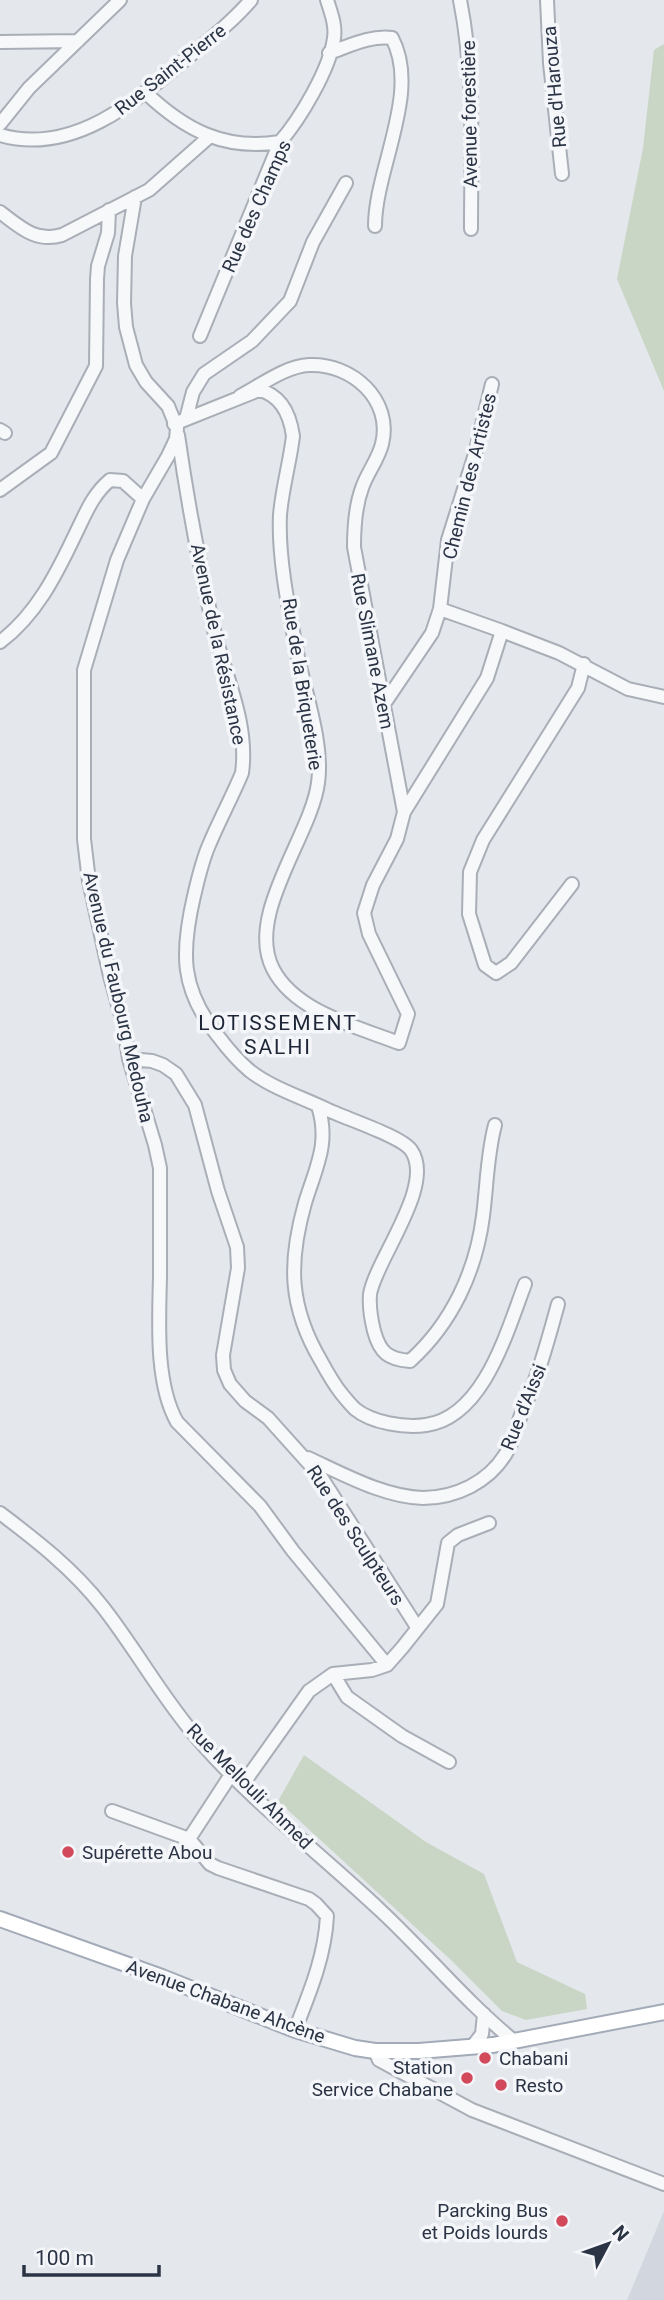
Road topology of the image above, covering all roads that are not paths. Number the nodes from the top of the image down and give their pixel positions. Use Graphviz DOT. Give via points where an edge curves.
graph roads {
  1 [pos="120,0"];
  2 [pos="251,0"];
  3 [pos="327,0"];
  4 [pos="460,0"];
  5 [pos="547,0"];
  6 [pos="78,41"];
  7 [pos="0,42"];
  8 [pos="330,53"];
  9 [pos="146,93"];
  10 [pos="0,124"];
  11 [pos="0,135"];
  12 [pos="209,137"];
  13 [pos="280,142"];
  14 [pos="562,174"];
  15 [pos="346,183"];
  16 [pos="135,197"];
  17 [pos="109,210"];
  18 [pos="0,212"];
  19 [pos="375,226"];
  20 [pos="471,229"];
  21 [pos="200,336"];
  22 [pos="492,384"];
  23 [pos="240,396"];
  24 [pos="179,424"];
  25 [pos="0,490"];
  26 [pos="144,499"];
  27 [pos="440,609"];
  28 [pos="502,631"];
  29 [pos="0,642"];
  30 [pos="584,664"];
  31 [pos="664,697"];
  32 [pos="382,707"];
  33 [pos="404,811"];
  34 [pos="572,884"];
  35 [pos="399,1043"];
  36 [pos="129,1059"];
  37 [pos="318,1105"];
  38 [pos="495,1125"];
  39 [pos="525,1284"];
  40 [pos="558,1304"];
  41 [pos="301,1454"];
  42 [pos="0,1513"];
  43 [pos="489,1523"];
  44 [pos="417,1628"];
  45 [pos="387,1665"];
  46 [pos="333,1674"];
  47 [pos="449,1762"];
  48 [pos="232,1773"];
  49 [pos="243,1784"];
  50 [pos="111,1811"];
  51 [pos="189,1839"];
  52 [pos="0,1919"];
  53 [pos="664,2012"];
  54 [pos="486,2015"];
  55 [pos="295,2029"];
  56 [pos="520,2040"];
  57 [pos="493,2045"];
  58 [pos="472,2047"];
  59 [pos="376,2052"];
  60 [pos="664,2184"];
  1 -- 6 [label="street"];
  2 -- 9 [label="street, Rue Saint-Pierre"];
  3 -- 8 [label="street, Rue des Champs" via="334,26"];
  4 -- 20 [label="street, Avenue forestière" via="470,70"];
  5 -- 14 [label="street, Rue d'Harouza"];
  6 -- 7 [label="street"];
  6 -- 10 [label="street" via="29,88"];
  8 -- 13 [label="street, Rue des Champs" via="297,122"];
  8 -- 19 [label="street" via="387,37 400,54 399,104"];
  9 -- 11 [label="street, Rue Saint-Pierre" via="78,132 17,140"];
  9 -- 12 [label="street"];
  12 -- 13 [label="street" via="238,143"];
  12 -- 16 [label="street"];
  13 -- 21 [label="street, Rue des Champs"];
  15 -- 24 [label="street, Avenue du Faubourg Medouha" via="313,242 290,301 252,341 204,374"];
  16 -- 17 [label="street"];
  16 -- 24 [label="street" via="125,256 125,327 136,365"];
  17 -- 18 [label="street" via="50,238 27,232"];
  17 -- 25 [label="street" via="98,266 96,366 51,453"];
  22 -- 27 [label="street, Chemin des Artistes" via="448,540"];
  23 -- 24 [label="street, Rue de la Briqueterie"];
  23 -- 32 [label="street, Rue Slimane Azem" via="309,365 343,372 363,384 379,404 382,443 362,488 354,547"];
  23 -- 35 [label="street, Rue de la Briqueterie" via="267,392 285,410 291,424 280,513 282,552 318,763 316,796 276,889 268,929 270,959 287,986 318,1012"];
  24 -- 26 [label="street, Avenue du Faubourg Medouha" via="176,439"];
  24 -- 37 [label="street, Avenue de la Résistance" via="200,563 235,699 243,760 242,773 200,874 185,946 187,981 205,1020 240,1062 262,1079"];
  26 -- 29 [label="street" via="123,481 110,480 96,492 60,567 30,614"];
  26 -- 36 [label="street, Avenue du Faubourg Medouha" via="97,622 82,697 89,881"];
  27 -- 28 [label="street"];
  27 -- 32 [label="street, Chemin des Artistes" via="432,633"];
  28 -- 30 [label="street"];
  28 -- 33 [label="street" via="487,678"];
  30 -- 31 [label="street" via="628,689"];
  30 -- 34 [label="street" via="578,688 483,840 470,872 469,914 490,971 503,971 511,963"];
  32 -- 33 [label="street, Rue Slimane Azem"];
  33 -- 35 [label="street, Rue Slimane Azem" via="365,913 369,934 408,1014"];
  36 -- 41 [label="street, Rue des Sculpteurs" via="152,1061 176,1074 195,1105 237,1247 224,1370 238,1394"];
  36 -- 45 [label="street, Avenue du Faubourg Medouha" via="160,1168 159,1341 170,1410 189,1436 260,1506"];
  37 -- 38 [label="street, Avenue de la Résistance" via="403,1143 413,1153 416,1170 408,1208 370,1293 378,1346 398,1360 410,1361 421,1352 460,1297 483,1216"];
  37 -- 39 [label="street" via="324,1134 295,1240 293,1291 308,1338 335,1387 356,1410 381,1421 415,1427 449,1419 480,1387"];
  40 -- 41 [label="street, Rue d'Aissi" via="538,1379 505,1455 478,1483 445,1496 423,1498 358,1481"];
  41 -- 44 [label="street, Rue des Sculpteurs" via="321,1477"];
  42 -- 48 [label="street, Rue Mellouli Ahmed" via="77,1576 167,1700"];
  43 -- 44 [label="street" via="448,1543 437,1604"];
  44 -- 45 [label="street"];
  45 -- 46 [label="street"];
  46 -- 47 [label="street" via="348,1697 402,1736"];
  46 -- 49 [label="street" via="309,1691"];
  48 -- 49 [label="street, Rue Mellouli Ahmed"];
  48 -- 51 [label="street"];
  49 -- 54 [label="street, Rue Mellouli Ahmed"];
  50 -- 51 [label="street"];
  51 -- 55 [label="street" via="210,1864 309,1899 327,1916 320,1964"];
  52 -- 55 [label="main road, Avenue Chabane Ahcène"];
  53 -- 56 [label="main road, Avenue Chabane Ahcène"];
  54 -- 56 [label="street, Rue Mellouli Ahmed"];
  54 -- 57 [label="street"];
  54 -- 58 [label="street"];
  55 -- 59 [label="main road, Avenue Chabane Ahcène"];
  56 -- 57 [label="main road, Avenue Chabane Ahcène"];
  57 -- 58 [label="main road, Avenue Chabane Ahcène"];
  58 -- 59 [label="main road, Avenue Chabane Ahcène"];
  59 -- 60 [label="street" via="379,2060 472,2110"];
}
